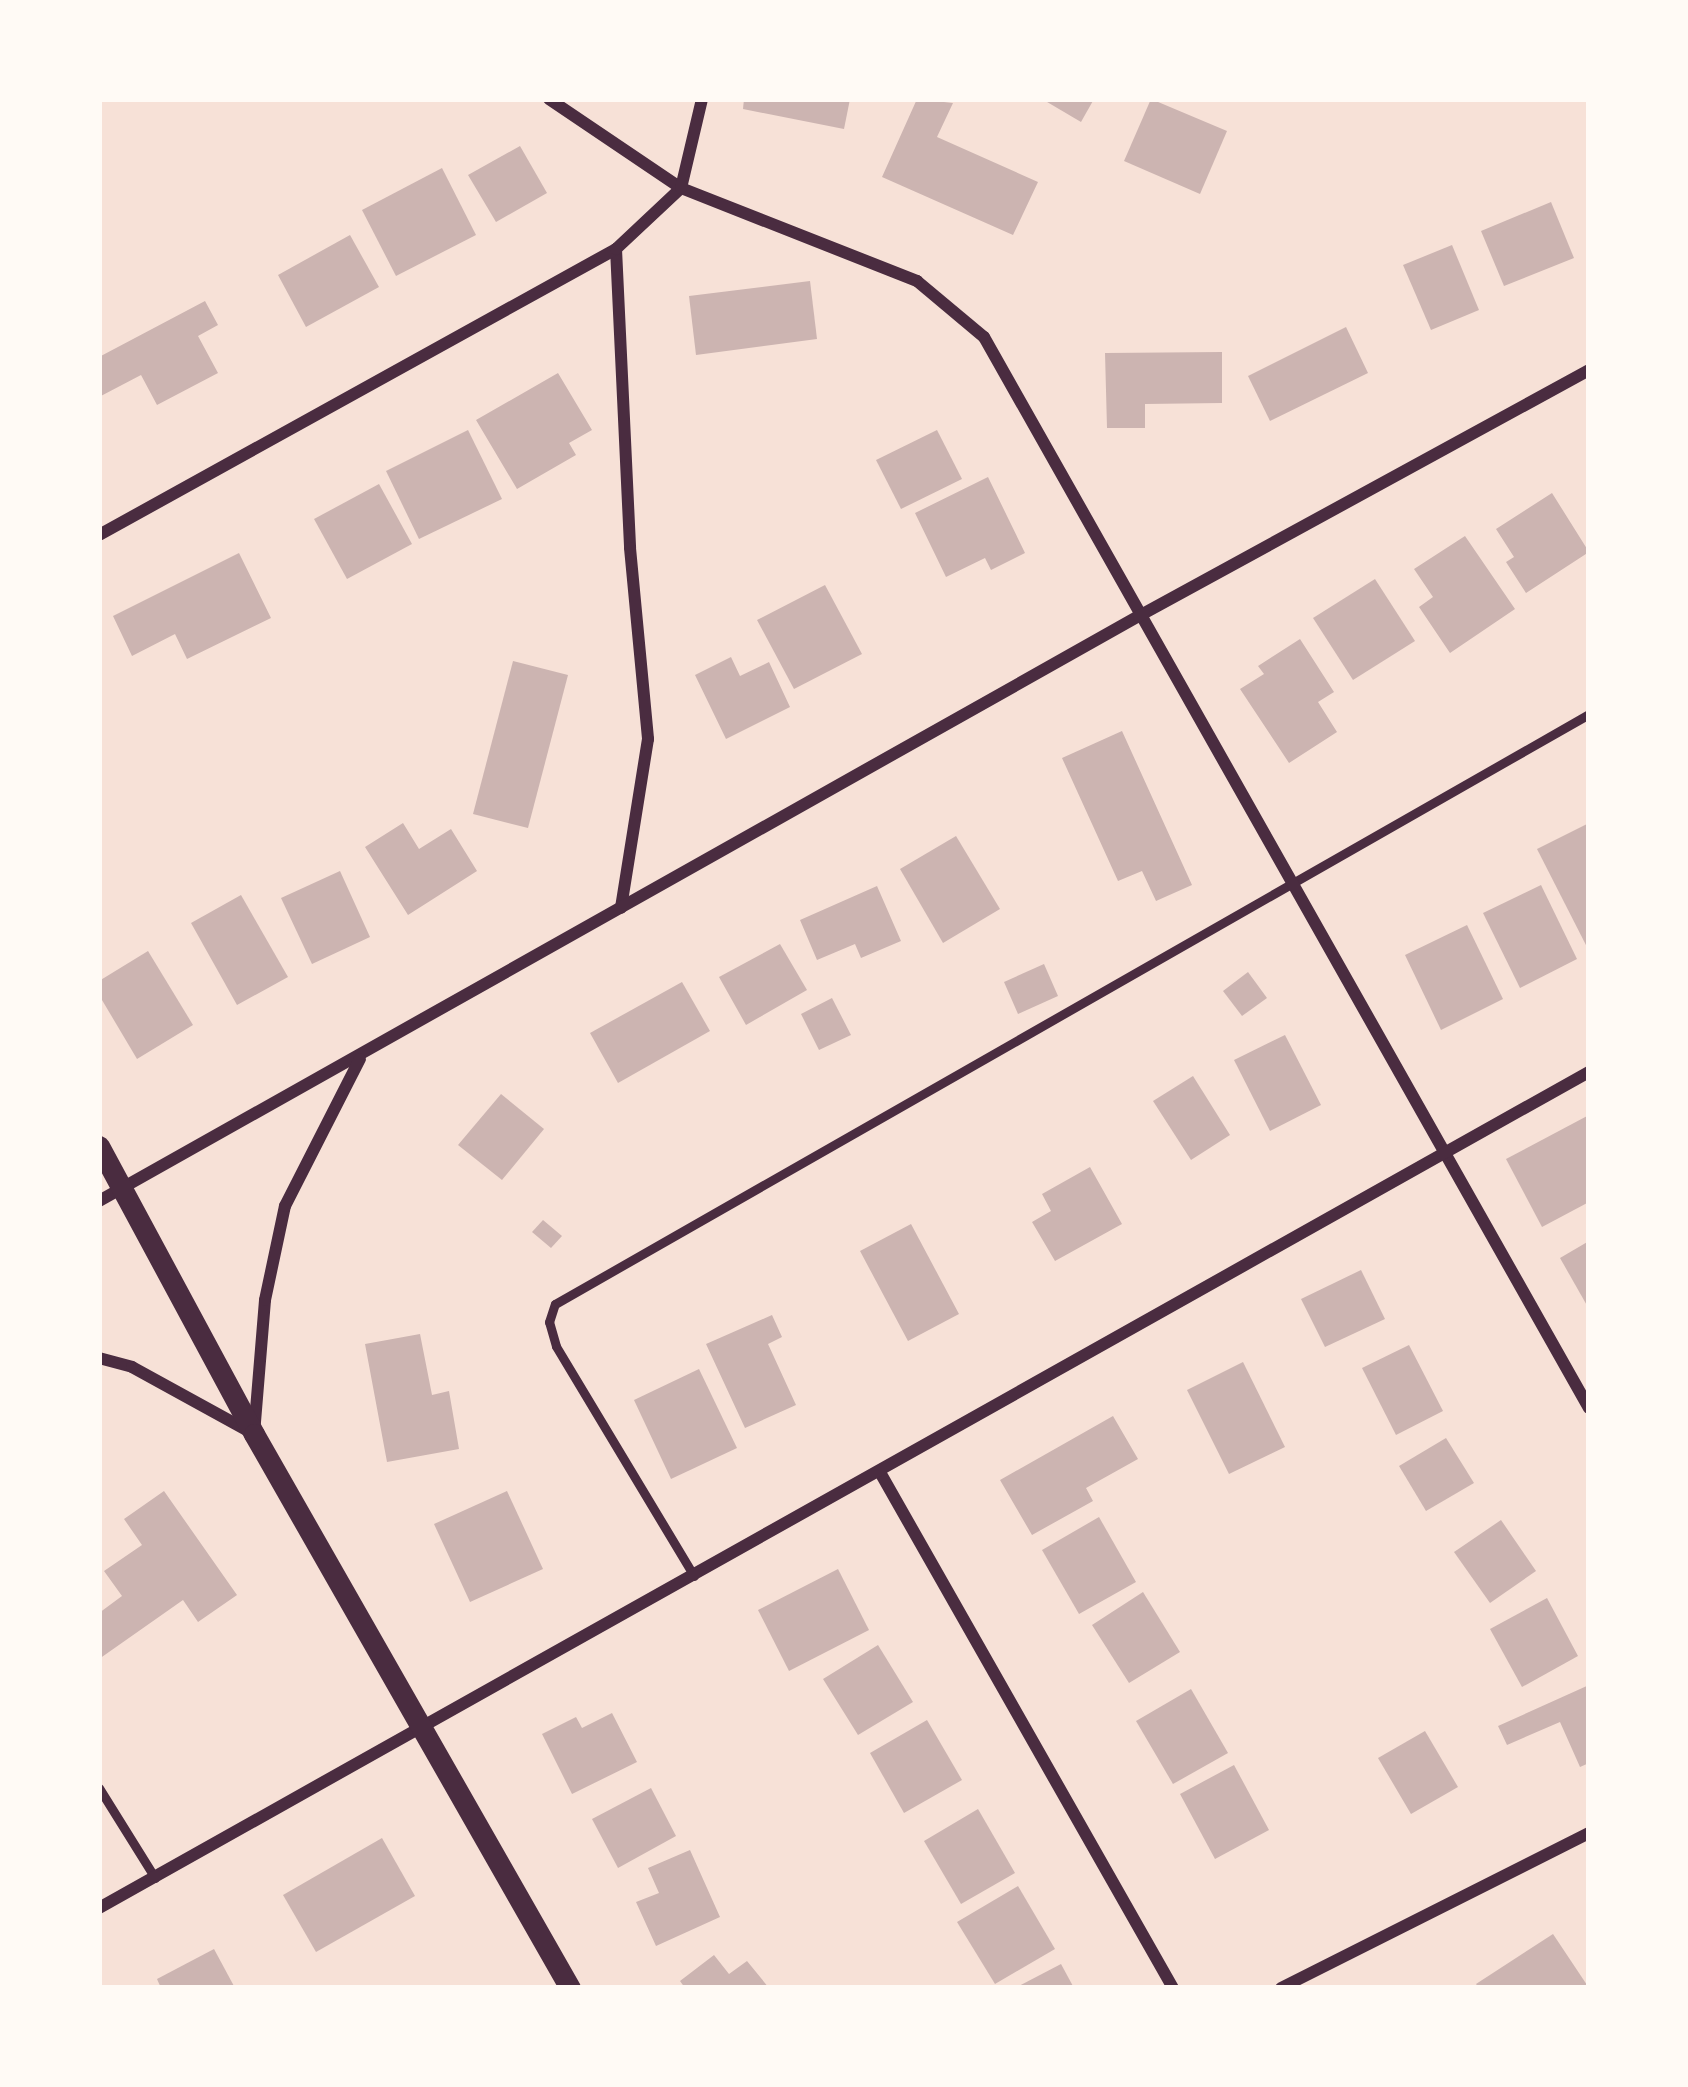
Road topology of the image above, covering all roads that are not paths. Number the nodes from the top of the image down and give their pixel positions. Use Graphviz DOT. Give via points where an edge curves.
graph roads {
  1 [pos="549,99"];
  2 [pos="702,99"];
  3 [pos="681,188"];
  4 [pos="616,249"];
  5 [pos="1589,370"];
  6 [pos="99,535"];
  7 [pos="1139,616"];
  8 [pos="1589,715"];
  9 [pos="1290,884"];
  10 [pos="621,908"];
  11 [pos="362,1055"];
  12 [pos="1589,1072"];
  13 [pos="99,1146"];
  14 [pos="1442,1155"];
  15 [pos="122,1188"];
  16 [pos="99,1201"];
  17 [pos="99,1358"];
  18 [pos="1589,1408"];
  19 [pos="254,1433"];
  20 [pos="881,1474"];
  21 [pos="694,1576"];
  22 [pos="421,1731"];
  23 [pos="99,1788"];
  24 [pos="1589,1833"];
  25 [pos="154,1878"];
  26 [pos="99,1908"];
  27 [pos="570,1988"];
  28 [pos="1172,1988"];
  29 [pos="1281,1988"];
  1 -- 3 [label="street"];
  2 -- 3 [label="street"];
  3 -- 4 [label="street"];
  3 -- 7 [label="street" via="917,281 984,337"];
  4 -- 6 [label="street"];
  4 -- 10 [label="street" via="648,739"];
  5 -- 7 [label="street"];
  7 -- 9 [label="street"];
  7 -- 10 [label="street"];
  8 -- 9 [label="lane"];
  9 -- 14 [label="street"];
  9 -- 21 [label="lane" via="555,1304 549,1322 556,1346"];
  10 -- 11 [label="street"];
  11 -- 15 [label="street"];
  11 -- 19 [label="street" via="285,1206 265,1300"];
  12 -- 14 [label="street"];
  13 -- 15 [label="street"];
  14 -- 18 [label="street"];
  14 -- 20 [label="street"];
  15 -- 16 [label="street"];
  15 -- 19 [label="street"];
  17 -- 19 [label="street" via="133,1367"];
  19 -- 22 [label="street"];
  20 -- 21 [label="street"];
  20 -- 28 [label="street"];
  21 -- 22 [label="street"];
  22 -- 25 [label="street"];
  22 -- 27 [label="street"];
  23 -- 25 [label="lane"];
  24 -- 29 [label="street"];
  25 -- 26 [label="street"];
}
